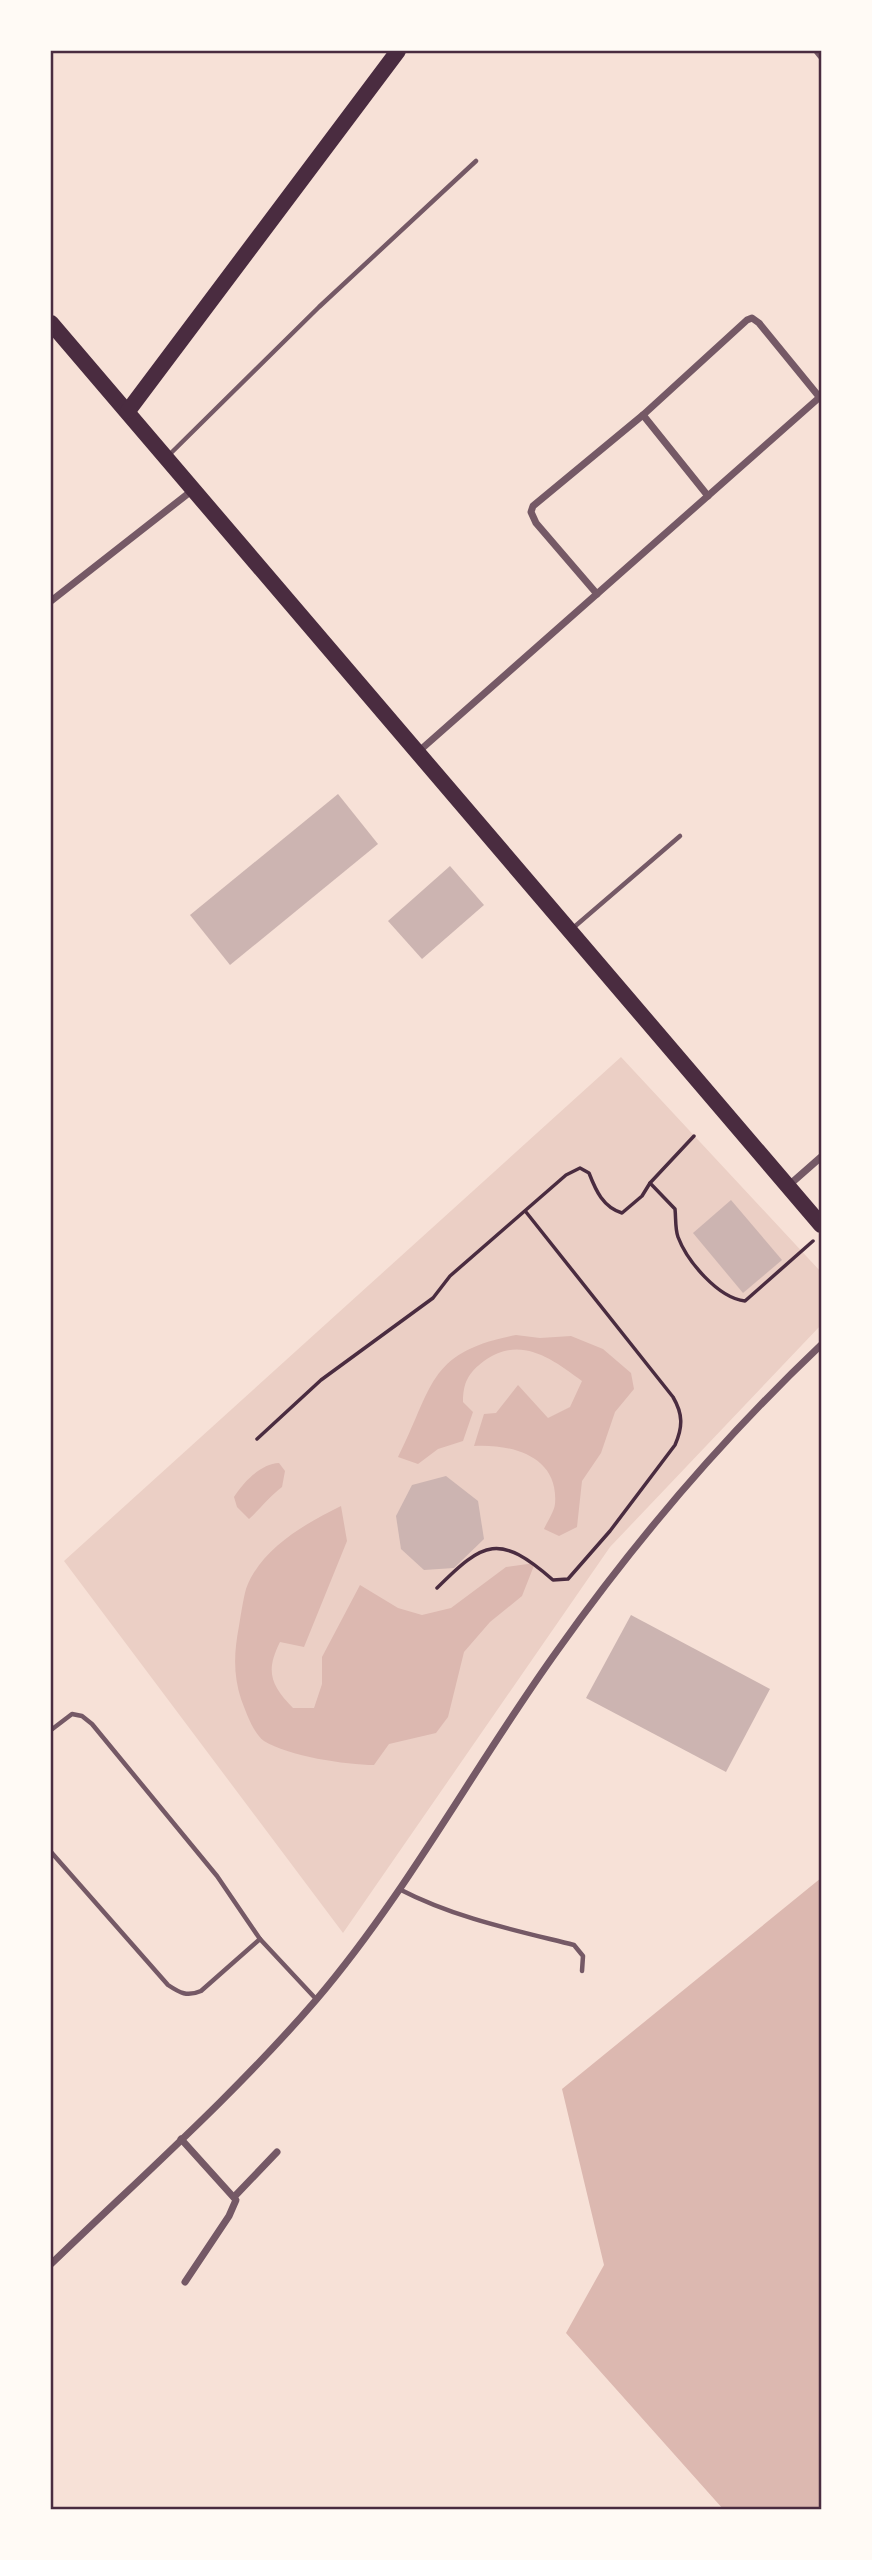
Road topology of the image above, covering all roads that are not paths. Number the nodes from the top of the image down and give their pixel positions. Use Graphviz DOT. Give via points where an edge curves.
graph roads {
  1 [pos="398,51"];
  2 [pos="817,51"];
  3 [pos="821,56"];
  4 [pos="477,161"];
  5 [pos="51,323"];
  6 [pos="821,397"];
  7 [pos="128,411"];
  8 [pos="643,415"];
  9 [pos="167,457"];
  10 [pos="194,489"];
  11 [pos="708,496"];
  12 [pos="597,594"];
  13 [pos="51,601"];
  14 [pos="417,752"];
  15 [pos="680,836"];
  16 [pos="570,931"];
  17 [pos="821,1157"];
  18 [pos="788,1186"];
  19 [pos="821,1225"];
  20 [pos="821,1345"];
  21 [pos="51,1730"];
  22 [pos="51,1852"];
  23 [pos="398,1889"];
  24 [pos="260,1939"];
  25 [pos="582,1971"];
  26 [pos="317,1999"];
  27 [pos="181,2139"];
  28 [pos="276,2152"];
  29 [pos="234,2197"];
  30 [pos="51,2264"];
  31 [pos="185,2282"];
  1 -- 7 [label="main road"];
  2 -- 3 [label="street"];
  4 -- 9 [label="lane" via="319,307"];
  5 -- 7 [label="main road"];
  6 -- 8 [label="street" via="752,318"];
  6 -- 11 [label="street"];
  7 -- 9 [label="main road"];
  8 -- 11 [label="street"];
  8 -- 12 [label="street" via="531,512"];
  9 -- 10 [label="main road"];
  10 -- 13 [label="street"];
  10 -- 14 [label="main road"];
  11 -- 12 [label="street"];
  12 -- 14 [label="street"];
  14 -- 16 [label="main road"];
  15 -- 16 [label="lane"];
  16 -- 18 [label="main road"];
  17 -- 18 [label="street"];
  18 -- 19 [label="main road"];
  20 -- 23 [label="street" via="731,1435 632,1552 556,1652"];
  21 -- 24 [label="lane" via="72,1714 92,1724 217,1876"];
  22 -- 24 [label="lane" via="180,1993 201,1991"];
  23 -- 25 [label="lane" via="456,1913 538,1939 574,1945 583,1956"];
  23 -- 26 [label="street"];
  24 -- 26 [label="lane"];
  26 -- 27 [label="street"];
  27 -- 29 [label="street"];
  27 -- 30 [label="street"];
  28 -- 29 [label="street"];
  29 -- 31 [label="street" via="236,2204"];
}
